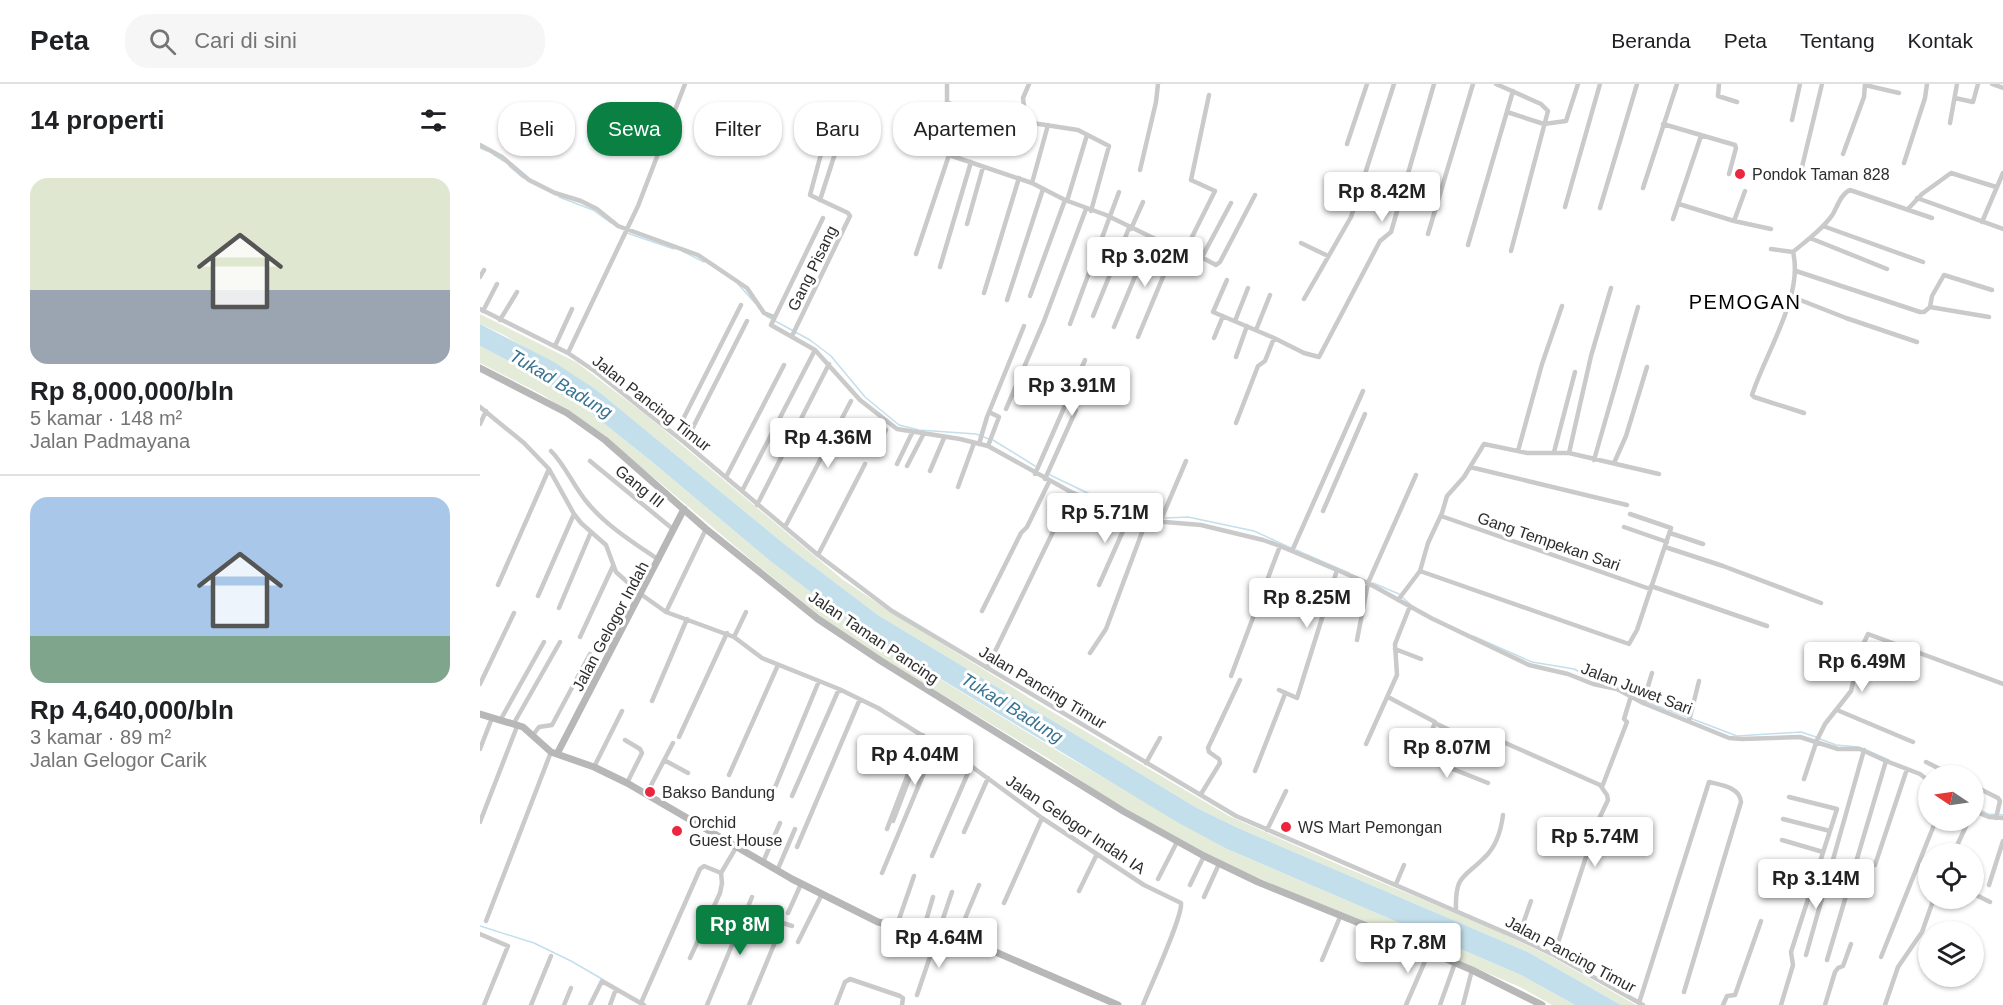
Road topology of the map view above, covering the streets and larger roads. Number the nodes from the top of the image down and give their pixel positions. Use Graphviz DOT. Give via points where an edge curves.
graph roads {
  1 [pos="685,84"];
  2 [pos="946,84"];
  3 [pos="1029,84"];
  4 [pos="1158,84"];
  5 [pos="1367,84"];
  6 [pos="1394,84"];
  7 [pos="1434,84"];
  8 [pos="1473,84"];
  9 [pos="1496,84"];
  10 [pos="1578,84"];
  11 [pos="1600,84"];
  12 [pos="1637,84"];
  13 [pos="1677,84"];
  14 [pos="1719,84"];
  15 [pos="1800,84"];
  16 [pos="1822,84"];
  17 [pos="1927,84"];
  18 [pos="1958,84"];
  19 [pos="1978,84"];
  20 [pos="1992,84"];
  21 [pos="1865,85"];
  22 [pos="2003,88"];
  23 [pos="1513,91"];
  24 [pos="1899,93"];
  25 [pos="1209,95"];
  26 [pos="1955,98"];
  27 [pos="947,102"];
  28 [pos="1737,102"];
  29 [pos="1507,112"];
  30 [pos="1792,120"];
  31 [pos="1950,123"];
  32 [pos="1544,124"];
  33 [pos="1663,124"];
  34 [pos="1048,126"];
  35 [pos="1087,135"];
  36 [pos="1701,136"];
  37 [pos="1347,144"];
  38 [pos="480,145"];
  39 [pos="1843,154"];
  40 [pos="819,156"];
  41 [pos="835,156"];
  42 [pos="971,162"];
  43 [pos="1904,163"];
  44 [pos="983,167"];
  45 [pos="1802,167"];
  46 [pos="1140,170"];
  47 [pos="2003,173"];
  48 [pos="1729,174"];
  49 [pos="1019,177"];
  50 [pos="2001,181"];
  51 [pos="1032,183"];
  52 [pos="1996,187"];
  53 [pos="1643,188"];
  54 [pos="1043,189"];
  55 [pos="1745,191"];
  56 [pos="1119,192"];
  57 [pos="1255,195"];
  58 [pos="1917,198"];
  59 [pos="820,200"];
  60 [pos="1066,201"];
  61 [pos="1143,202"];
  62 [pos="1231,203"];
  63 [pos="1679,204"];
  64 [pos="1565,207"];
  65 [pos="1600,208"];
  66 [pos="1908,209"];
  67 [pos="1089,210"];
  68 [pos="1109,217"];
  69 [pos="823,218"];
  70 [pos="1932,218"];
  71 [pos="1673,219"];
  72 [pos="1734,221"];
  73 [pos="1982,222"];
  74 [pos="967,224"];
  75 [pos="1823,226"];
  76 [pos="1130,228"];
  77 [pos="1770,229"];
  78 [pos="2003,229"];
  79 [pos="625,232"];
  80 [pos="1428,234"];
  81 [pos="1151,238"];
  82 [pos="1810,238"];
  83 [pos="1302,243"];
  84 [pos="1468,245"];
  85 [pos="1175,248"];
  86 [pos="1186,249"];
  87 [pos="1771,249"];
  88 [pos="1511,251"];
  89 [pos="1793,252"];
  90 [pos="916,254"];
  91 [pos="1328,256"];
  92 [pos="1202,257"];
  93 [pos="1923,262"];
  94 [pos="940,267"];
  95 [pos="1887,269"];
  96 [pos="484,270"];
  97 [pos="1796,271"];
  98 [pos="480,277"];
  99 [pos="1227,280"];
  100 [pos="497,284"];
  101 [pos="1248,288"];
  102 [pos="1611,288"];
  103 [pos="1992,290"];
  104 [pos="517,292"];
  105 [pos="984,293"];
  106 [pos="1270,295"];
  107 [pos="1030,296"];
  108 [pos="1790,296"];
  109 [pos="1304,299"];
  110 [pos="1007,300"];
  111 [pos="741,305"];
  112 [pos="1562,306"];
  113 [pos="1638,307"];
  114 [pos="1930,307"];
  115 [pos="572,309"];
  116 [pos="482,310"];
  117 [pos="1093,316"];
  118 [pos="1223,316"];
  119 [pos="1989,317"];
  120 [pos="500,320"];
  121 [pos="773,320"];
  122 [pos="747,321"];
  123 [pos="1235,321"];
  124 [pos="1070,324"];
  125 [pos="1024,326"];
  126 [pos="1247,326"];
  127 [pos="1114,327"];
  128 [pos="1256,330"];
  129 [pos="794,333"];
  130 [pos="1138,337"];
  131 [pos="1214,338"];
  132 [pos="1274,338"];
  133 [pos="1917,342"];
  134 [pos="555,346"];
  135 [pos="815,350"];
  136 [pos="568,353"];
  137 [pos="1236,357"];
  138 [pos="1085,360"];
  139 [pos="829,364"];
  140 [pos="784,365"];
  141 [pos="1647,367"];
  142 [pos="480,368"];
  143 [pos="1575,372"];
  144 [pos="1363,391"];
  145 [pos="851,401"];
  146 [pos="480,407"];
  147 [pos="1006,409"];
  148 [pos="1076,410"];
  149 [pos="486,411"];
  150 [pos="989,412"];
  151 [pos="1804,413"];
  152 [pos="1365,414"];
  153 [pos="842,419"];
  154 [pos="1236,423"];
  155 [pos="480,424"];
  156 [pos="886,430"];
  157 [pos="912,433"];
  158 [pos="675,435"];
  159 [pos="923,435"];
  160 [pos="944,438"];
  161 [pos="880,442"];
  162 [pos="977,442"];
  163 [pos="685,443"];
  164 [pos="988,445"];
  165 [pos="551,451"];
  166 [pos="1518,451"];
  167 [pos="1554,452"];
  168 [pos="873,453"];
  169 [pos="1569,453"];
  170 [pos="1594,460"];
  171 [pos="590,461"];
  172 [pos="1186,461"];
  173 [pos="1614,463"];
  174 [pos="865,464"];
  175 [pos="897,464"];
  176 [pos="907,466"];
  177 [pos="1470,467"];
  178 [pos="549,469"];
  179 [pos="1037,470"];
  180 [pos="930,471"];
  181 [pos="1659,474"];
  182 [pos="1416,476"];
  183 [pos="726,477"];
  184 [pos="1047,478"];
  185 [pos="958,487"];
  186 [pos="1320,488"];
  187 [pos="742,491"];
  188 [pos="1331,492"];
  189 [pos="757,505"];
  190 [pos="1627,506"];
  191 [pos="1065,507"];
  192 [pos="684,509"];
  193 [pos="1323,511"];
  194 [pos="1131,513"];
  195 [pos="574,514"];
  196 [pos="1629,514"];
  197 [pos="1441,516"];
  198 [pos="1147,519"];
  199 [pos="1161,520"];
  200 [pos="785,527"];
  201 [pos="1624,527"];
  202 [pos="706,529"];
  203 [pos="674,530"];
  204 [pos="591,532"];
  205 [pos="1670,533"];
  206 [pos="1666,544"];
  207 [pos="1703,544"];
  208 [pos="1280,546"];
  209 [pos="1293,550"];
  210 [pos="818,555"];
  211 [pos="659,560"];
  212 [pos="614,566"];
  213 [pos="1337,570"];
  214 [pos="1419,571"];
  215 [pos="1369,581"];
  216 [pos="498,585"];
  217 [pos="1099,585"];
  218 [pos="1650,587"];
  219 [pos="642,595"];
  220 [pos="538,596"];
  221 [pos="1401,597"];
  222 [pos="1821,603"];
  223 [pos="1410,606"];
  224 [pos="559,608"];
  225 [pos="982,611"];
  226 [pos="666,612"];
  227 [pos="746,612"];
  228 [pos="514,613"];
  229 [pos="687,619"];
  230 [pos="1767,626"];
  231 [pos="727,633"];
  232 [pos="580,637"];
  233 [pos="734,637"];
  234 [pos="1357,640"];
  235 [pos="544,642"];
  236 [pos="560,642"];
  237 [pos="1395,648"];
  238 [pos="1090,653"];
  239 [pos="590,654"];
  240 [pos="1421,659"];
  241 [pos="778,665"];
  242 [pos="987,668"];
  243 [pos="483,670"];
  244 [pos="1652,673"];
  245 [pos="1230,676"];
  246 [pos="1240,680"];
  247 [pos="819,681"];
  248 [pos="1699,681"];
  249 [pos="480,684"];
  250 [pos="2003,684"];
  251 [pos="839,689"];
  252 [pos="1279,690"];
  253 [pos="1285,693"];
  254 [pos="1631,696"];
  255 [pos="1388,698"];
  256 [pos="860,699"];
  257 [pos="652,700"];
  258 [pos="1643,702"];
  259 [pos="1837,710"];
  260 [pos="622,711"];
  261 [pos="480,715"];
  262 [pos="492,718"];
  263 [pos="1689,718"];
  264 [pos="501,719"];
  265 [pos="1435,723"];
  266 [pos="516,724"];
  267 [pos="532,735"];
  268 [pos="924,736"];
  269 [pos="679,737"];
  270 [pos="1492,737"];
  271 [pos="1160,738"];
  272 [pos="1468,739"];
  273 [pos="1817,739"];
  274 [pos="625,740"];
  275 [pos="1913,742"];
  276 [pos="673,743"];
  277 [pos="936,744"];
  278 [pos="1366,744"];
  279 [pos="480,749"];
  280 [pos="1864,750"];
  281 [pos="554,753"];
  282 [pos="664,760"];
  283 [pos="1886,761"];
  284 [pos="1146,762"];
  285 [pos="1926,762"];
  286 [pos="1932,765"];
  287 [pos="971,766"];
  288 [pos="594,768"];
  289 [pos="1907,769"];
  290 [pos="1255,771"];
  291 [pos="688,773"];
  292 [pos="1918,773"];
  293 [pos="729,775"];
  294 [pos="988,778"];
  295 [pos="1804,779"];
  296 [pos="627,783"];
  297 [pos="1488,783"];
  298 [pos="1602,787"];
  299 [pos="1286,791"];
  300 [pos="1984,791"];
  301 [pos="1201,794"];
  302 [pos="646,795"];
  303 [pos="792,796"];
  304 [pos="771,797"];
  305 [pos="1789,797"];
  306 [pos="2001,799"];
  307 [pos="1503,815"];
  308 [pos="1984,815"];
  309 [pos="1042,818"];
  310 [pos="1996,818"];
  311 [pos="2003,818"];
  312 [pos="1783,819"];
  313 [pos="893,821"];
  314 [pos="480,822"];
  315 [pos="780,823"];
  316 [pos="795,829"];
  317 [pos="887,829"];
  318 [pos="1267,830"];
  319 [pos="1830,831"];
  320 [pos="1932,831"];
  321 [pos="964,832"];
  322 [pos="1782,840"];
  323 [pos="2003,841"];
  324 [pos="1177,842"];
  325 [pos="737,846"];
  326 [pos="797,847"];
  327 [pos="1823,852"];
  328 [pos="1096,854"];
  329 [pos="932,856"];
  330 [pos="1204,856"];
  331 [pos="763,862"];
  332 [pos="1219,864"];
  333 [pos="1404,865"];
  334 [pos="1875,865"];
  335 [pos="777,871"];
  336 [pos="721,873"];
  337 [pos="882,873"];
  338 [pos="914,876"];
  339 [pos="1158,879"];
  340 [pos="801,884"];
  341 [pos="979,885"];
  342 [pos="1190,885"];
  343 [pos="1396,885"];
  344 [pos="1989,885"];
  345 [pos="1079,891"];
  346 [pos="952,892"];
  347 [pos="822,894"];
  348 [pos="752,897"];
  349 [pos="933,897"];
  350 [pos="1204,897"];
  351 [pos="1984,899"];
  352 [pos="1531,901"];
  353 [pos="1990,902"];
  354 [pos="1004,903"];
  355 [pos="1930,909"];
  356 [pos="1456,910"];
  357 [pos="788,913"];
  358 [pos="1340,917"];
  359 [pos="486,921"];
  360 [pos="1761,921"];
  361 [pos="897,925"];
  362 [pos="792,926"];
  363 [pos="922,931"];
  364 [pos="480,934"];
  365 [pos="938,935"];
  366 [pos="1518,938"];
  367 [pos="956,940"];
  368 [pos="798,942"];
  369 [pos="1851,944"];
  370 [pos="1429,952"];
  371 [pos="1554,955"];
  372 [pos="1806,955"];
  373 [pos="550,956"];
  374 [pos="1881,957"];
  375 [pos="690,958"];
  376 [pos="1322,960"];
  377 [pos="1827,960"];
  378 [pos="1455,963"];
  379 [pos="1472,970"];
  380 [pos="571,988"];
  381 [pos="616,989"];
  382 [pos="1684,992"];
  383 [pos="917,995"];
  384 [pos="642,1004"];
  385 [pos="1641,1004"];
  386 [pos="484,1005"];
  387 [pos="531,1005"];
  388 [pos="564,1005"];
  389 [pos="590,1005"];
  390 [pos="610,1005"];
  391 [pos="707,1005"];
  392 [pos="749,1005"];
  393 [pos="836,1005"];
  394 [pos="902,1005"];
  395 [pos="1118,1005"];
  396 [pos="1143,1005"];
  397 [pos="1406,1005"];
  398 [pos="1440,1005"];
  399 [pos="1463,1005"];
  400 [pos="1542,1005"];
  401 [pos="1723,1005"];
  402 [pos="1781,1005"];
  403 [pos="1825,1005"];
  404 [pos="1885,1005"];
  1 -- 79 [label="street"];
  2 -- 27 [label="street"];
  3 -- 34 [label="street" via="1023,98 1026,122"];
  4 -- 46 [label="street"];
  5 -- 37 [label="street"];
  6 -- 91 [label="street" via="1354,209"];
  7 -- 132 [label="street" via="1391,232 1380,241 1325,348 1319,357"];
  8 -- 80 [label="street"];
  9 -- 23 [label="street"];
  10 -- 32 [label="street" via="1566,122"];
  11 -- 64 [label="street"];
  12 -- 65 [label="street"];
  13 -- 33 [label="street"];
  14 -- 28 [label="street" via="1718,96"];
  15 -- 30 [label="street"];
  16 -- 45 [label="street"];
  17 -- 43 [label="street"];
  18 -- 26 [label="street"];
  19 -- 26 [label="street" via="1972,102"];
  20 -- 22 [label="street"];
  21 -- 24 [label="street"];
  21 -- 39 [label="street"];
  23 -- 29 [label="street"];
  23 -- 32 [label="street" via="1548,109"];
  25 -- 86 [label="street" via="1191,180 1215,190"];
  26 -- 31 [label="street"];
  29 -- 32 [label="street"];
  29 -- 84 [label="street"];
  32 -- 88 [label="street"];
  33 -- 36 [label="street"];
  33 -- 53 [label="street"];
  34 -- 35 [label="street"];
  34 -- 51 [label="street"];
  35 -- 60 [label="street"];
  35 -- 67 [label="street" via="1109,148"];
  36 -- 48 [label="street" via="1736,146"];
  36 -- 63 [label="street"];
  38 -- 79 [label="street, Jalan Juwet Sari" via="502,157 529,180 581,201"];
  40 -- 59 [label="street" via="809,192 812,198"];
  41 -- 59 [label="street"];
  42 -- 44 [label="street"];
  42 -- 90 [label="street" via="947,156"];
  42 -- 94 [label="street"];
  44 -- 49 [label="street"];
  44 -- 74 [label="street"];
  47 -- 50 [label="street"];
  49 -- 51 [label="street"];
  49 -- 105 [label="street"];
  50 -- 52 [label="street"];
  51 -- 54 [label="street"];
  52 -- 58 [label="street" via="1951,173"];
  52 -- 73 [label="street"];
  54 -- 60 [label="street"];
  54 -- 110 [label="street"];
  55 -- 72 [label="street"];
  56 -- 68 [label="street"];
  57 -- 92 [label="street" via="1221,262 1216,265"];
  58 -- 66 [label="street"];
  58 -- 73 [label="street"];
  59 -- 129 [label="street, Gang Pisang" via="850,216"];
  60 -- 67 [label="street"];
  60 -- 107 [label="street"];
  61 -- 76 [label="street"];
  62 -- 92 [label="street"];
  63 -- 71 [label="street"];
  63 -- 72 [label="street"];
  66 -- 70 [label="street"];
  66 -- 75 [label="street" via="1849,191"];
  67 -- 68 [label="street"];
  67 -- 147 [label="street"];
  68 -- 76 [label="street"];
  68 -- 124 [label="street"];
  69 -- 121 [label="street"];
  72 -- 77 [label="street"];
  73 -- 78 [label="street"];
  75 -- 82 [label="street"];
  75 -- 93 [label="street"];
  76 -- 81 [label="street"];
  76 -- 117 [label="street"];
  79 -- 121 [label="street, Jalan Juwet Sari" via="698,255 747,288"];
  79 -- 136 [label="street"];
  81 -- 85 [label="street"];
  81 -- 127 [label="street"];
  82 -- 89 [label="street"];
  82 -- 95 [label="street"];
  83 -- 91 [label="street"];
  85 -- 86 [label="street"];
  85 -- 130 [label="street"];
  86 -- 92 [label="street"];
  87 -- 89 [label="street"];
  89 -- 97 [label="street"];
  91 -- 109 [label="street"];
  96 -- 98 [label="street"];
  97 -- 108 [label="street"];
  97 -- 114 [label="street" via="1920,312"];
  99 -- 118 [label="street" via="1213,312"];
  100 -- 116 [label="street"];
  101 -- 123 [label="street"];
  102 -- 169 [label="street"];
  103 -- 114 [label="street" via="1944,276"];
  104 -- 120 [label="street"];
  106 -- 128 [label="street"];
  108 -- 133 [label="street"];
  108 -- 151 [label="street" via="1752,395"];
  111 -- 158 [label="street"];
  112 -- 166 [label="street"];
  113 -- 170 [label="street"];
  114 -- 119 [label="street"];
  115 -- 134 [label="street"];
  116 -- 120 [label="street, Jalan Pancing Timur"];
  118 -- 123 [label="street"];
  118 -- 131 [label="street"];
  120 -- 134 [label="street, Jalan Pancing Timur"];
  121 -- 129 [label="street, Jalan Juwet Sari" via="776,330"];
  122 -- 163 [label="street"];
  123 -- 126 [label="street"];
  125 -- 150 [label="street"];
  126 -- 128 [label="street"];
  126 -- 137 [label="street"];
  128 -- 132 [label="street"];
  129 -- 135 [label="street, Jalan Juwet Sari"];
  132 -- 154 [label="street" via="1265,361 1258,366"];
  134 -- 136 [label="street, Jalan Pancing Timur"];
  135 -- 139 [label="street, Jalan Juwet Sari"];
  135 -- 187 [label="street"];
  136 -- 158 [label="street, Jalan Pancing Timur"];
  138 -- 179 [label="street"];
  139 -- 157 [label="street, Jalan Juwet Sari" via="860,400 892,427"];
  139 -- 189 [label="street"];
  140 -- 183 [label="street"];
  141 -- 173 [label="street"];
  142 -- 192 [label="street, Jalan Taman Pancing" via="567,412"];
  143 -- 167 [label="street"];
  144 -- 186 [label="street"];
  145 -- 153 [label="street"];
  146 -- 149 [label="street, Jalan Gelogor Indah IA"];
  148 -- 184 [label="street"];
  149 -- 155 [label="street"];
  149 -- 178 [label="street, Jalan Gelogor Indah IA"];
  150 -- 162 [label="street"];
  150 -- 164 [label="street" via="999,417"];
  152 -- 188 [label="street"];
  153 -- 161 [label="street"];
  153 -- 200 [label="street"];
  156 -- 161 [label="street"];
  157 -- 159 [label="street, Jalan Juwet Sari"];
  157 -- 175 [label="street"];
  158 -- 163 [label="street, Jalan Pancing Timur"];
  159 -- 160 [label="street, Jalan Juwet Sari"];
  159 -- 176 [label="street"];
  160 -- 162 [label="street, Jalan Juwet Sari"];
  160 -- 180 [label="street"];
  161 -- 168 [label="street"];
  162 -- 164 [label="street, Jalan Juwet Sari"];
  162 -- 185 [label="street"];
  163 -- 183 [label="street, Jalan Pancing Timur"];
  164 -- 179 [label="street, Jalan Juwet Sari"];
  165 -- 211 [label="street" via="593,509"];
  166 -- 167 [label="street"];
  166 -- 177 [label="street" via="1484,444"];
  167 -- 169 [label="street"];
  169 -- 170 [label="street"];
  170 -- 173 [label="street"];
  171 -- 203 [label="street, Gang III"];
  172 -- 199 [label="street"];
  173 -- 181 [label="street"];
  174 -- 210 [label="street"];
  177 -- 190 [label="street"];
  177 -- 197 [label="street" via="1447,496"];
  178 -- 195 [label="street, Jalan Gelogor Indah IA"];
  178 -- 216 [label="street"];
  179 -- 184 [label="street, Jalan Juwet Sari"];
  182 -- 215 [label="street"];
  183 -- 187 [label="street, Jalan Pancing Timur"];
  184 -- 194 [label="street, Jalan Juwet Sari" via="1084,498"];
  184 -- 225 [label="street" via="1027,527"];
  186 -- 188 [label="street"];
  186 -- 209 [label="street"];
  187 -- 189 [label="street, Jalan Pancing Timur"];
  188 -- 193 [label="street"];
  189 -- 200 [label="street, Jalan Pancing Timur"];
  191 -- 242 [label="street"];
  192 -- 202 [label="street, Jalan Taman Pancing"];
  192 -- 203 [label="street, Jalan Gelogor Indah"];
  194 -- 198 [label="street, Jalan Juwet Sari"];
  194 -- 217 [label="street"];
  195 -- 204 [label="street, Jalan Gelogor Indah IA"];
  195 -- 220 [label="street"];
  196 -- 205 [label="street" via="1671,528"];
  197 -- 214 [label="street"];
  197 -- 218 [label="street, Gang Tempekan Sari"];
  198 -- 199 [label="street, Jalan Juwet Sari"];
  198 -- 238 [label="street" via="1106,629"];
  199 -- 208 [label="street, Jalan Juwet Sari" via="1202,525"];
  200 -- 210 [label="street, Jalan Pancing Timur"];
  201 -- 206 [label="street"];
  202 -- 226 [label="street"];
  202 -- 324 [label="street, Jalan Taman Pancing" via="818,619 881,661"];
  203 -- 211 [label="street, Jalan Gelogor Indah"];
  204 -- 212 [label="street, Jalan Gelogor Indah IA" via="606,545"];
  204 -- 224 [label="street"];
  205 -- 206 [label="street"];
  205 -- 207 [label="street"];
  206 -- 218 [label="street"];
  206 -- 222 [label="street"];
  208 -- 209 [label="street, Jalan Juwet Sari"];
  208 -- 245 [label="street"];
  209 -- 213 [label="street, Jalan Juwet Sari"];
  210 -- 242 [label="street, Jalan Pancing Timur" via="892,611"];
  211 -- 219 [label="street, Jalan Gelogor Indah"];
  212 -- 219 [label="street, Jalan Gelogor Indah IA" via="621,578"];
  212 -- 232 [label="street"];
  213 -- 215 [label="street, Jalan Juwet Sari"];
  213 -- 253 [label="street" via="1297,698"];
  214 -- 218 [label="street" via="1629,644"];
  214 -- 221 [label="street"];
  215 -- 221 [label="street, Jalan Juwet Sari"];
  215 -- 234 [label="street"];
  218 -- 230 [label="street, Gang Tempekan Sari"];
  219 -- 226 [label="street, Jalan Gelogor Indah IA"];
  219 -- 281 [label="street, Jalan Gelogor Indah"];
  221 -- 223 [label="street, Jalan Juwet Sari"];
  223 -- 237 [label="street"];
  223 -- 254 [label="street, Jalan Juwet Sari" via="1529,665"];
  226 -- 229 [label="street, Jalan Gelogor Indah IA"];
  227 -- 233 [label="street"];
  228 -- 243 [label="street"];
  229 -- 231 [label="street, Jalan Gelogor Indah IA"];
  229 -- 257 [label="street"];
  231 -- 233 [label="street, Jalan Gelogor Indah IA"];
  231 -- 269 [label="street"];
  233 -- 241 [label="street, Jalan Gelogor Indah IA"];
  235 -- 264 [label="street"];
  236 -- 266 [label="street"];
  237 -- 240 [label="street"];
  237 -- 255 [label="street" via="1398,672"];
  239 -- 267 [label="street" via="552,725 539,727"];
  241 -- 247 [label="street, Jalan Gelogor Indah IA"];
  241 -- 293 [label="street"];
  242 -- 284 [label="street, Jalan Pancing Timur"];
  243 -- 249 [label="street"];
  244 -- 258 [label="street"];
  246 -- 301 [label="street" via="1208,748 1220,763"];
  247 -- 251 [label="street, Jalan Gelogor Indah IA"];
  247 -- 304 [label="street"];
  248 -- 263 [label="street"];
  250 -- 259 [label="street" via="1868,634 1851,691"];
  251 -- 256 [label="street, Jalan Gelogor Indah IA"];
  251 -- 303 [label="street"];
  252 -- 253 [label="street"];
  253 -- 290 [label="street"];
  254 -- 258 [label="street, Jalan Juwet Sari"];
  254 -- 298 [label="street" via="1624,719 1628,722"];
  255 -- 265 [label="street"];
  255 -- 278 [label="street"];
  256 -- 268 [label="street, Jalan Gelogor Indah IA"];
  256 -- 326 [label="street"];
  258 -- 263 [label="street, Jalan Juwet Sari"];
  259 -- 273 [label="street"];
  259 -- 275 [label="street"];
  260 -- 288 [label="street"];
  261 -- 262 [label="street"];
  262 -- 264 [label="street"];
  262 -- 279 [label="street"];
  263 -- 273 [label="street, Jalan Juwet Sari" via="1735,739"];
  264 -- 266 [label="street"];
  265 -- 272 [label="street"];
  265 -- 297 [label="street" via="1425,758"];
  266 -- 267 [label="street"];
  266 -- 314 [label="street"];
  267 -- 281 [label="street"];
  268 -- 277 [label="street, Jalan Gelogor Indah IA"];
  268 -- 313 [label="street"];
  268 -- 317 [label="street"];
  270 -- 298 [label="street"];
  271 -- 284 [label="street"];
  273 -- 280 [label="street, Jalan Juwet Sari" via="1838,749"];
  273 -- 295 [label="street"];
  274 -- 296 [label="street" via="642,753"];
  276 -- 282 [label="street"];
  277 -- 287 [label="street, Jalan Gelogor Indah IA"];
  277 -- 337 [label="street"];
  280 -- 283 [label="street, Jalan Juwet Sari"];
  280 -- 372 [label="street"];
  281 -- 288 [label="street"];
  281 -- 359 [label="street"];
  282 -- 291 [label="street"];
  282 -- 302 [label="street"];
  283 -- 289 [label="street, Jalan Juwet Sari"];
  283 -- 377 [label="street"];
  284 -- 301 [label="street, Jalan Pancing Timur"];
  285 -- 286 [label="street"];
  287 -- 294 [label="street, Jalan Gelogor Indah IA"];
  287 -- 329 [label="street"];
  288 -- 296 [label="street"];
  289 -- 292 [label="street, Jalan Juwet Sari"];
  289 -- 334 [label="street"];
  294 -- 309 [label="street, Jalan Gelogor Indah IA"];
  294 -- 321 [label="street"];
  296 -- 302 [label="street"];
  298 -- 371 [label="street" via="1608,800"];
  299 -- 318 [label="street"];
  300 -- 306 [label="street"];
  301 -- 318 [label="street, Jalan Pancing Timur"];
  302 -- 325 [label="street"];
  305 -- 319 [label="street" via="1837,809"];
  306 -- 310 [label="street"];
  307 -- 356 [label="street" via="1491,850 1460,881"];
  308 -- 310 [label="street"];
  309 -- 328 [label="street, Jalan Gelogor Indah IA"];
  309 -- 354 [label="street"];
  310 -- 311 [label="street"];
  312 -- 319 [label="street"];
  315 -- 331 [label="street"];
  316 -- 335 [label="street"];
  318 -- 343 [label="street, Jalan Pancing Timur"];
  319 -- 327 [label="street"];
  320 -- 374 [label="street"];
  322 -- 327 [label="street"];
  323 -- 344 [label="street"];
  324 -- 330 [label="street, Jalan Taman Pancing"];
  324 -- 339 [label="street"];
  325 -- 331 [label="street"];
  325 -- 336 [label="street"];
  327 -- 402 [label="street" via="1791,952 1793,966"];
  328 -- 345 [label="street"];
  328 -- 396 [label="street, Jalan Gelogor Indah IA" via="1182,905"];
  330 -- 332 [label="street, Jalan Taman Pancing"];
  330 -- 342 [label="street"];
  331 -- 335 [label="street"];
  332 -- 350 [label="street"];
  332 -- 358 [label="street, Jalan Taman Pancing"];
  333 -- 343 [label="street"];
  335 -- 340 [label="street"];
  336 -- 375 [label="street" via="720,893"];
  336 -- 384 [label="street" via="704,866 700,869"];
  338 -- 361 [label="street"];
  340 -- 347 [label="street"];
  340 -- 357 [label="street"];
  341 -- 367 [label="street"];
  343 -- 356 [label="street, Jalan Pancing Timur"];
  346 -- 365 [label="street"];
  347 -- 361 [label="street" via="878,921"];
  347 -- 368 [label="street"];
  348 -- 391 [label="street"];
  349 -- 363 [label="street"];
  351 -- 353 [label="street"];
  352 -- 366 [label="street"];
  355 -- 404 [label="street" via="1922,932 1898,967"];
  356 -- 366 [label="street, Jalan Pancing Timur"];
  358 -- 370 [label="street, Jalan Taman Pancing"];
  358 -- 376 [label="street"];
  360 -- 401 [label="street" via="1735,995 1727,996"];
  361 -- 363 [label="street"];
  362 -- 392 [label="street" via="783,923"];
  363 -- 365 [label="street"];
  364 -- 386 [label="street" via="508,946"];
  365 -- 367 [label="street"];
  365 -- 383 [label="street"];
  366 -- 371 [label="street, Jalan Pancing Timur"];
  367 -- 395 [label="street" via="991,950"];
  369 -- 403 [label="street" via="1844,964 1835,972"];
  370 -- 378 [label="street, Jalan Taman Pancing"];
  370 -- 397 [label="street"];
  371 -- 385 [label="street, Jalan Pancing Timur"];
  373 -- 387 [label="street"];
  378 -- 379 [label="street, Jalan Taman Pancing"];
  378 -- 398 [label="street"];
  379 -- 399 [label="street"];
  379 -- 400 [label="street, Jalan Taman Pancing"];
  380 -- 388 [label="street"];
  381 -- 384 [label="street"];
  381 -- 389 [label="street" via="601,982"];
  381 -- 390 [label="street"];
  382 -- 385 [label="street" via="1741,802 1737,791 1709,782"];
  393 -- 394 [label="street" via="850,979 900,996"];
}
